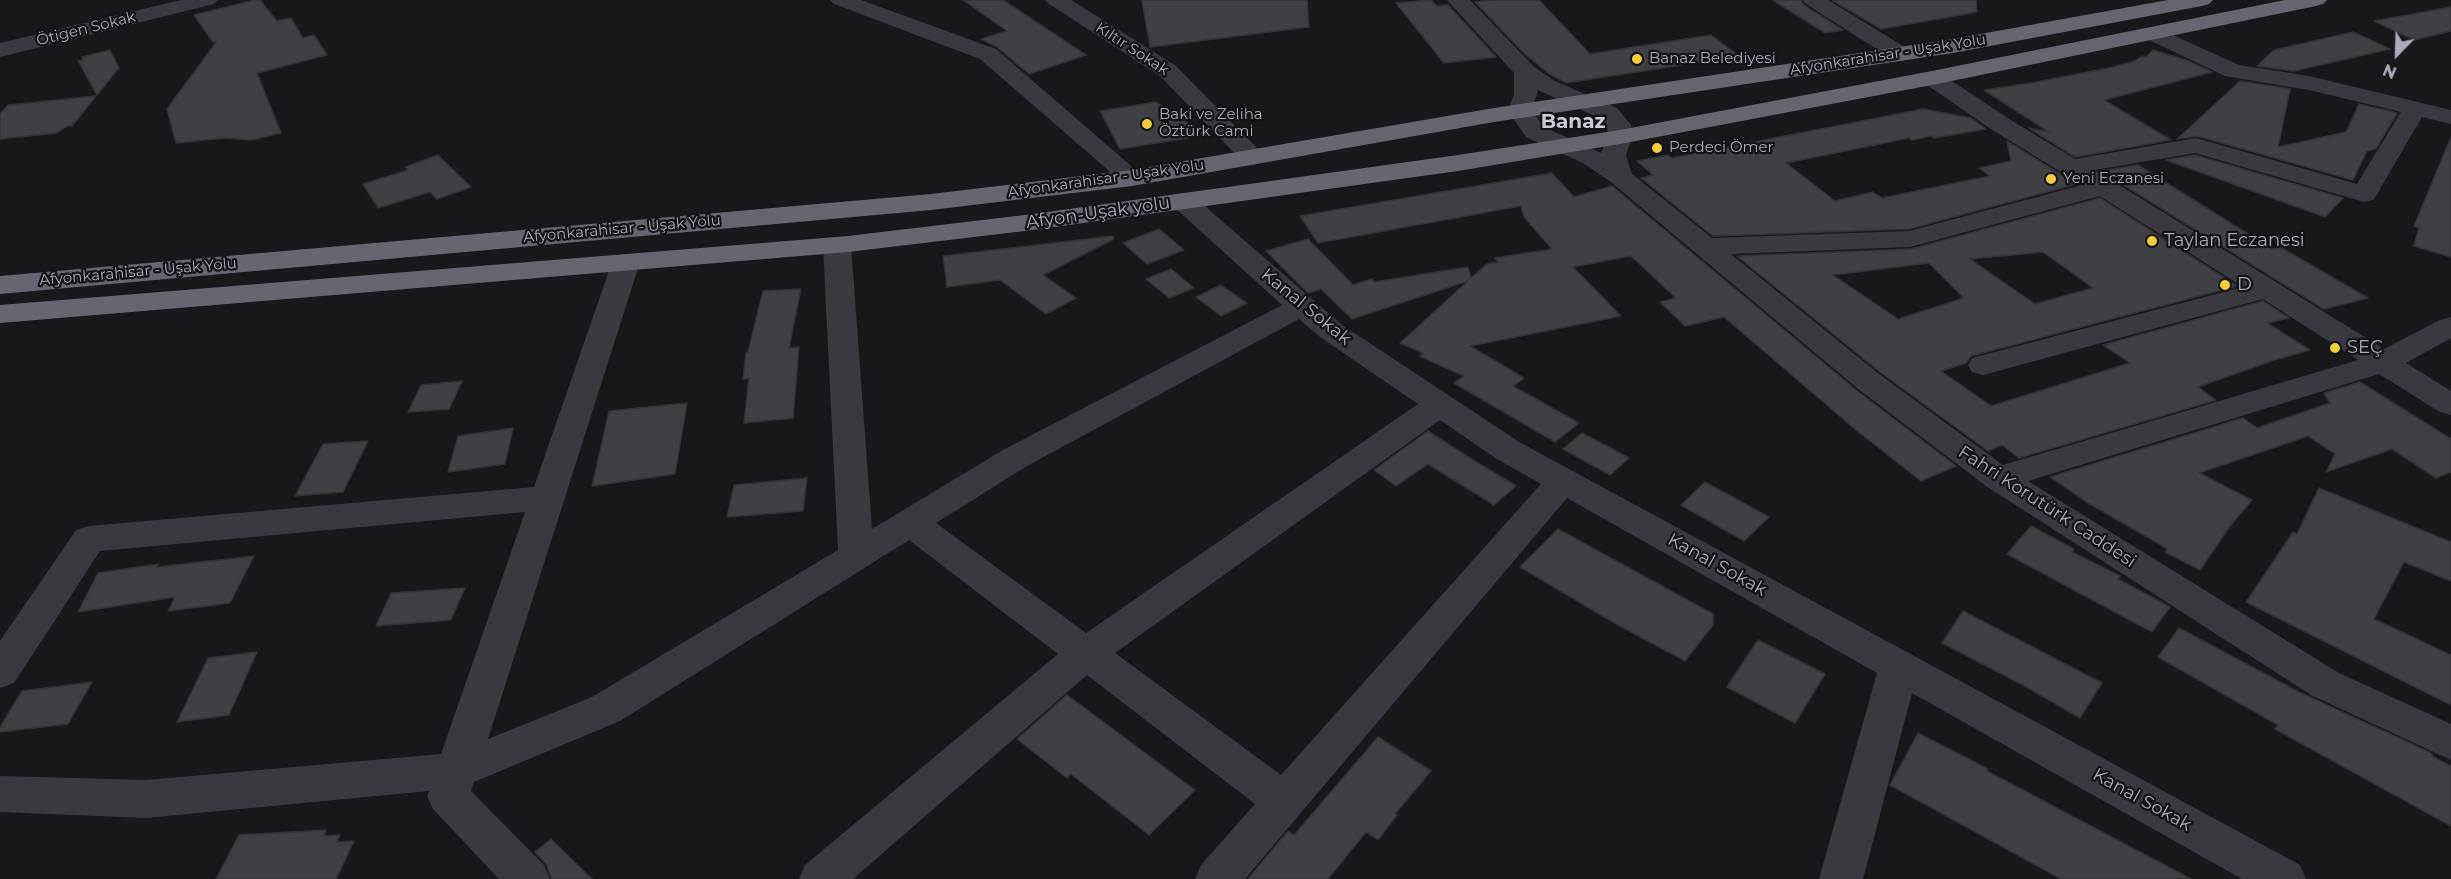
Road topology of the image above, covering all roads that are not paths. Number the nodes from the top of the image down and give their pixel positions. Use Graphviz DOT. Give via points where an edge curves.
graph roads {
  1 [pos="207,0"];
  2 [pos="841,0"];
  3 [pos="1056,0"];
  4 [pos="1458,0"];
  5 [pos="1813,0"];
  6 [pos="2202,0"];
  7 [pos="2316,0"];
  8 [pos="2155,34"];
  9 [pos="0,50"];
  10 [pos="1900,54"];
  11 [pos="1526,72"];
  12 [pos="1932,78"];
  13 [pos="1583,102"];
  14 [pos="2415,108"];
  15 [pos="1520,111"];
  16 [pos="2451,117"];
  17 [pos="1620,137"];
  18 [pos="1569,146"];
  19 [pos="1252,157"];
  20 [pos="2071,166"];
  21 [pos="1620,177"];
  22 [pos="1132,178"];
  23 [pos="2105,187"];
  24 [pos="1183,201"];
  25 [pos="837,245"];
  26 [pos="1705,247"];
  27 [pos="626,262"];
  28 [pos="0,285"];
  29 [pos="2268,289"];
  30 [pos="1302,306"];
  31 [pos="0,314"];
  32 [pos="2451,326"];
  33 [pos="2384,362"];
  34 [pos="1983,365"];
  35 [pos="2451,387"];
  36 [pos="1440,404"];
  37 [pos="2451,405"];
  38 [pos="1998,478"];
  39 [pos="1563,481"];
  40 [pos="548,498"];
  41 [pos="910,522"];
  42 [pos="856,556"];
  43 [pos="1086,653"];
  44 [pos="1899,666"];
  45 [pos="0,672"];
  46 [pos="2451,743"];
  47 [pos="457,770"];
  48 [pos="0,794"];
  49 [pos="1284,801"];
  50 [pos="528,879"];
  51 [pos="821,879"];
  52 [pos="1217,879"];
  53 [pos="1841,879"];
  54 [pos="2284,879"];
  1 -- 9 [label="street, Ötigen Sokak"];
  2 -- 22 [label="street" via="988,54"];
  3 -- 19 [label="street, Kıltır Sokak" via="1168,71"];
  4 -- 11 [label="street"];
  5 -- 10 [label="street"];
  6 -- 10 [label="highway, Afyonkarahisar - Uşak Yolu"];
  7 -- 8 [label="highway, Afyonkarahisar - Uşak Yolu"];
  8 -- 12 [label="highway, Afyonkarahisar - Uşak Yolu"];
  8 -- 14 [label="street" via="2233,71 2309,83"];
  10 -- 13 [label="highway, Afyonkarahisar - Uşak Yolu"];
  11 -- 13 [label="street"];
  11 -- 15 [label="street" via="1526,93"];
  12 -- 17 [label="highway, Afyonkarahisar - Uşak Yolu"];
  12 -- 20 [label="street"];
  13 -- 15 [label="highway, Afyonkarahisar - Uşak Yolu"];
  13 -- 17 [label="street" via="1608,113 1618,126"];
  14 -- 16 [label="street"];
  14 -- 20 [label="street" via="2364,194 2196,145"];
  15 -- 18 [label="street, Fahri Korutürk Caddesi" via="1535,132"];
  15 -- 19 [label="highway, Afyonkarahisar - Uşak Yolu"];
  17 -- 18 [label="highway, Afyonkarahisar - Uşak Yolu"];
  17 -- 21 [label="street" via="1613,155"];
  18 -- 21 [label="street, Fahri Korutürk Caddesi"];
  18 -- 24 [label="highway, Afyon-Uşak yolu"];
  19 -- 22 [label="highway, Afyonkarahisar - Uşak Yolu"];
  20 -- 23 [label="street"];
  21 -- 26 [label="street, Fahri Korutürk Caddesi"];
  22 -- 28 [label="highway, Afyonkarahisar - Uşak Yolu" via="931,202"];
  23 -- 26 [label="street" via="1910,239"];
  23 -- 29 [label="street"];
  24 -- 25 [label="highway, Afyon-Uşak yolu"];
  24 -- 30 [label="street, Kanal Sokak"];
  25 -- 27 [label="highway, Afyon-Uşak yolu"];
  25 -- 42 [label="street"];
  26 -- 38 [label="street, Fahri Korutürk Caddesi" via="1868,381"];
  27 -- 31 [label="highway, Afyonkarahisar - Uşak Yolu"];
  27 -- 40 [label="street"];
  29 -- 33 [label="street"];
  29 -- 34 [label="street"];
  30 -- 36 [label="street, Kanal Sokak" via="1331,331"];
  30 -- 41 [label="street" via="1015,458"];
  32 -- 33 [label="street"];
  33 -- 35 [label="street"];
  33 -- 37 [label="street"];
  33 -- 38 [label="street"];
  36 -- 39 [label="street, Kanal Sokak" via="1509,451"];
  36 -- 43 [label="street"];
  38 -- 46 [label="street, Fahri Korutürk Caddesi" via="2325,684"];
  39 -- 44 [label="street, Kanal Sokak"];
  39 -- 49 [label="street"];
  40 -- 45 [label="street" via="89,539"];
  40 -- 47 [label="street"];
  41 -- 42 [label="street"];
  41 -- 43 [label="street"];
  42 -- 47 [label="street" via="606,710"];
  43 -- 49 [label="street"];
  43 -- 51 [label="street"];
  44 -- 53 [label="street"];
  44 -- 54 [label="street, Kanal Sokak"];
  47 -- 48 [label="street" via="146,799"];
  47 -- 50 [label="street" via="448,796"];
  49 -- 52 [label="street"];
}
